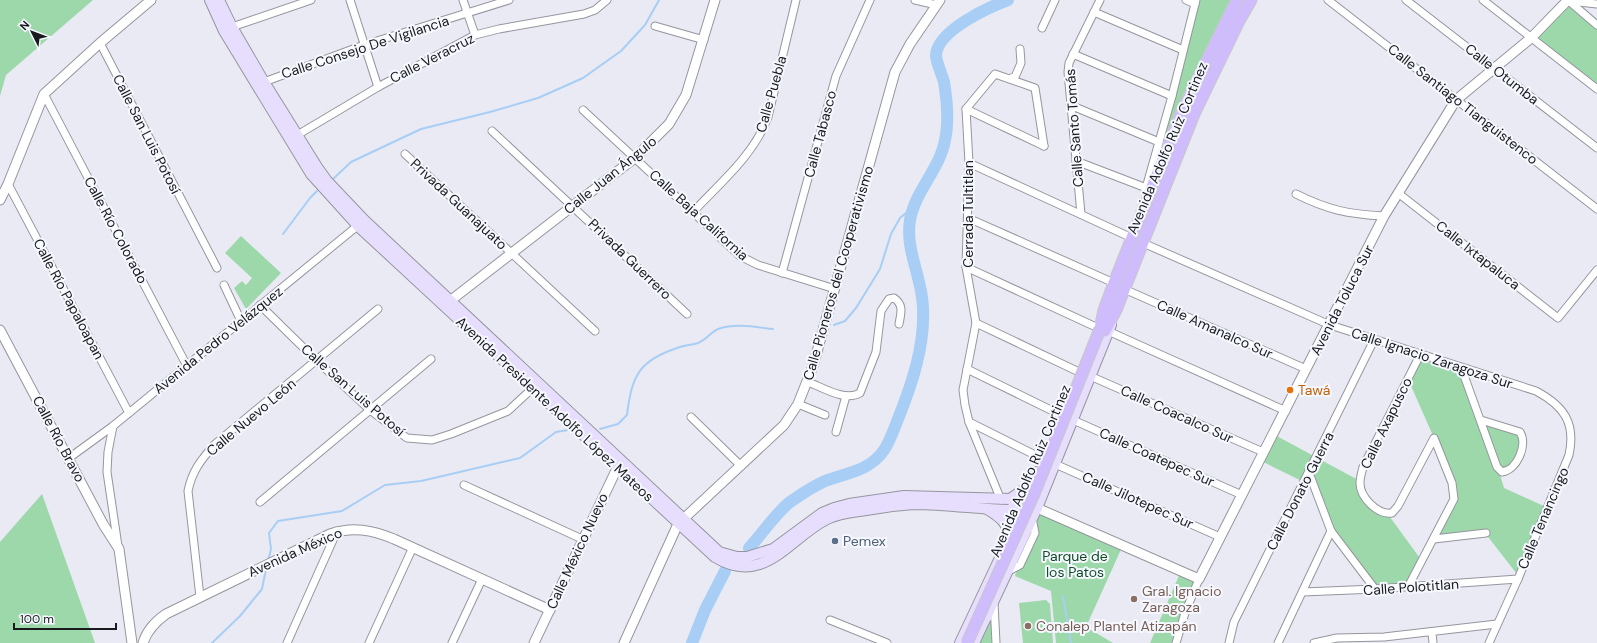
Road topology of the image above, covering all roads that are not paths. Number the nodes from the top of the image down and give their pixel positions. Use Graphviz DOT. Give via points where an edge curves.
graph roads {
  1 [pos="151,0"];
  2 [pos="210,0"];
  3 [pos="220,0"];
  4 [pos="311,0"];
  5 [pos="350,0"];
  6 [pos="463,0"];
  7 [pos="509,0"];
  8 [pos="607,0"];
  9 [pos="715,0"];
  10 [pos="796,0"];
  11 [pos="870,0"];
  12 [pos="915,0"];
  13 [pos="1056,0"];
  14 [pos="1100,0"];
  15 [pos="1186,0"];
  16 [pos="1251,0"];
  17 [pos="1328,0"];
  18 [pos="1406,0"];
  19 [pos="1483,0"];
  20 [pos="1568,0"];
  21 [pos="939,2"];
  22 [pos="1195,2"];
  23 [pos="1235,3"];
  24 [pos="1597,4"];
  25 [pos="1094,12"];
  26 [pos="1244,13"];
  27 [pos="467,14"];
  28 [pos="1597,25"];
  29 [pos="655,26"];
  30 [pos="232,27"];
  31 [pos="1042,28"];
  32 [pos="475,35"];
  33 [pos="1531,38"];
  34 [pos="704,40"];
  35 [pos="100,43"];
  36 [pos="364,45"];
  37 [pos="1020,49"];
  38 [pos="1183,50"];
  39 [pos="1073,54"];
  40 [pos="1021,63"];
  41 [pos="1494,69"];
  42 [pos="1011,78"];
  43 [pos="264,82"];
  44 [pos="1022,82"];
  45 [pos="378,87"];
  46 [pos="1597,89"];
  47 [pos="44,94"];
  48 [pos="1172,96"];
  49 [pos="1456,100"];
  50 [pos="1070,105"];
  51 [pos="966,109"];
  52 [pos="583,110"];
  53 [pos="492,131"];
  54 [pos="294,137"];
  55 [pos="1159,142"];
  56 [pos="1597,148"];
  57 [pos="405,154"];
  58 [pos="636,157"];
  59 [pos="1076,161"];
  60 [pos="969,163"];
  61 [pos="8,184"];
  62 [pos="1148,189"];
  63 [pos="1398,193"];
  64 [pos="1296,194"];
  65 [pos="0,200"];
  66 [pos="573,205"];
  67 [pos="1597,209"];
  68 [pos="693,212"];
  69 [pos="1081,214"];
  70 [pos="1384,216"];
  71 [pos="968,218"];
  72 [pos="361,223"];
  73 [pos="1132,238"];
  74 [pos="1143,244"];
  75 [pos="512,253"];
  76 [pos="966,267"];
  77 [pos="217,268"];
  78 [pos="1597,270"];
  79 [pos="782,273"];
  80 [pos="1114,283"];
  81 [pos="224,285"];
  82 [pos="835,289"];
  83 [pos="1124,289"];
  84 [pos="448,303"];
  85 [pos="260,305"];
  86 [pos="378,309"];
  87 [pos="687,314"];
  88 [pos="241,321"];
  89 [pos="976,323"];
  90 [pos="898,324"];
  91 [pos="1330,325"];
  92 [pos="0,330"];
  93 [pos="1102,330"];
  94 [pos="595,331"];
  95 [pos="1374,340"];
  96 [pos="1420,355"];
  97 [pos="431,359"];
  98 [pos="317,361"];
  99 [pos="187,366"];
  100 [pos="1461,367"];
  101 [pos="967,369"];
  102 [pos="1306,369"];
  103 [pos="1079,372"];
  104 [pos="1090,376"];
  105 [pos="808,382"];
  106 [pos="536,385"];
  107 [pos="1070,393"];
  108 [pos="846,396"];
  109 [pos="1082,398"];
  110 [pos="798,404"];
  111 [pos="370,410"];
  112 [pos="1286,411"];
  113 [pos="1563,411"];
  114 [pos="129,413"];
  115 [pos="825,415"];
  116 [pos="1061,415"];
  117 [pos="690,417"];
  118 [pos="1073,420"];
  119 [pos="1481,420"];
  120 [pos="969,422"];
  121 [pos="113,426"];
  122 [pos="836,432"];
  123 [pos="1263,452"];
  124 [pos="69,458"];
  125 [pos="1043,459"];
  126 [pos="619,463"];
  127 [pos="1055,464"];
  128 [pos="741,466"];
  129 [pos="1037,472"];
  130 [pos="1309,472"];
  131 [pos="464,485"];
  132 [pos="1242,495"];
  133 [pos="260,502"];
  134 [pos="1015,504"];
  135 [pos="1037,508"];
  136 [pos="987,509"];
  137 [pos="680,522"];
  138 [pos="337,531"];
  139 [pos="1332,531"];
  140 [pos="1486,533"];
  141 [pos="1220,537"];
  142 [pos="582,539"];
  143 [pos="1009,539"];
  144 [pos="1434,539"];
  145 [pos="413,547"];
  146 [pos="119,549"];
  147 [pos="482,579"];
  148 [pos="1199,579"];
  149 [pos="1518,579"];
  150 [pos="1408,587"];
  151 [pos="1375,590"];
  152 [pos="1303,592"];
  153 [pos="200,597"];
  154 [pos="994,602"];
  155 [pos="550,610"];
  156 [pos="987,617"];
  157 [pos="830,620"];
  158 [pos="1498,624"];
  159 [pos="1432,633"];
  160 [pos="1337,640"];
  161 [pos="1384,640"];
  162 [pos="132,643"];
  163 [pos="143,643"];
  164 [pos="287,643"];
  165 [pos="369,643"];
  166 [pos="452,643"];
  167 [pos="534,643"];
  168 [pos="624,643"];
  169 [pos="884,643"];
  170 [pos="960,643"];
  171 [pos="967,643"];
  172 [pos="973,643"];
  173 [pos="996,643"];
  174 [pos="1176,643"];
  175 [pos="1229,643"];
  176 [pos="1278,643"];
  177 [pos="1314,643"];
  178 [pos="1433,643"];
  179 [pos="1489,643"];
  1 -- 35 [label="street"];
  2 -- 54 [label="main road, Avenida Presidente Adolfo López Mateos" via="224,31"];
  3 -- 30 [label="main road, Avenida Presidente Adolfo López Mateos"];
  4 -- 30 [label="street"];
  5 -- 36 [label="street"];
  6 -- 27 [label="street"];
  7 -- 27 [label="street, Calle Consejo De Vigilancia"];
  8 -- 32 [label="street, Calle Veracruz" via="595,10 584,14"];
  9 -- 34 [label="street, Calle Juan Ángulo"];
  10 -- 68 [label="street, Calle Puebla" via="762,134"];
  11 -- 79 [label="street, Calle Tabasco" via="836,76"];
  12 -- 21 [label="street"];
  13 -- 31 [label="street"];
  14 -- 25 [label="street, Calle Santo Tomás"];
  15 -- 22 [label="street"];
  16 -- 26 [label="main road, Avenida Adolfo Ruiz Cortinez"];
  17 -- 49 [label="street, Calle Santiago Tianguistenco"];
  18 -- 41 [label="street, Calle Otumba"];
  19 -- 33 [label="street"];
  20 -- 24 [label="street"];
  20 -- 28 [label="street"];
  20 -- 33 [label="street, Avenida Toluca Sur"];
  21 -- 82 [label="street, Calle Pioneros del Cooperativismo" via="910,44 896,72"];
  22 -- 38 [label="street"];
  23 -- 26 [label="main road"];
  23 -- 62 [label="main road, Avenida Adolfo Ruiz Cortinez"];
  25 -- 38 [label="street"];
  25 -- 39 [label="street, Calle Santo Tomás"];
  26 -- 74 [label="main road, Avenida Adolfo Ruiz Cortinez" via="1194,114"];
  27 -- 32 [label="street"];
  27 -- 36 [label="street, Calle Consejo De Vigilancia"];
  29 -- 34 [label="street"];
  30 -- 43 [label="main road, Avenida Presidente Adolfo López Mateos"];
  32 -- 45 [label="street, Calle Veracruz"];
  33 -- 41 [label="street, Avenida Toluca Sur"];
  33 -- 46 [label="street"];
  34 -- 58 [label="street, Calle Juan Ángulo" via="679,110 666,128"];
  35 -- 47 [label="street"];
  35 -- 77 [label="street, Calle San Luis Potosí"];
  36 -- 43 [label="street, Calle Consejo De Vigilancia"];
  36 -- 45 [label="street"];
  37 -- 40 [label="street"];
  38 -- 48 [label="street"];
  39 -- 48 [label="street"];
  39 -- 50 [label="street, Calle Santo Tomás" via="1068,72"];
  40 -- 42 [label="street"];
  40 -- 44 [label="street"];
  41 -- 49 [label="street, Avenida Toluca Sur"];
  41 -- 56 [label="street, Calle Otumba"];
  42 -- 44 [label="street"];
  42 -- 51 [label="street" via="996,74"];
  43 -- 54 [label="main road, Avenida Presidente Adolfo López Mateos"];
  44 -- 51 [label="street" via="1036,88 1044,146"];
  45 -- 54 [label="street, Calle Veracruz"];
  47 -- 61 [label="street"];
  47 -- 99 [label="street, Calle Río Colorado"];
  48 -- 55 [label="street"];
  49 -- 63 [label="street, Avenida Toluca Sur"];
  49 -- 67 [label="street, Calle Santiago Tianguistenco"];
  50 -- 55 [label="street"];
  50 -- 59 [label="street, Calle Santo Tomás"];
  51 -- 60 [label="street, Cerrada Tultitlan"];
  52 -- 58 [label="street, Calle Baja California"];
  53 -- 66 [label="street, Privada Guerrero"];
  54 -- 72 [label="main road, Avenida Presidente Adolfo López Mateos" via="311,174 321,187"];
  55 -- 62 [label="street"];
  57 -- 75 [label="street, Privada Guanajuato"];
  58 -- 66 [label="street, Calle Juan Ángulo"];
  58 -- 68 [label="street, Calle Baja California"];
  59 -- 62 [label="street"];
  59 -- 69 [label="street, Calle Santo Tomás"];
  60 -- 69 [label="street"];
  60 -- 71 [label="street, Cerrada Tultitlan"];
  61 -- 65 [label="street"];
  61 -- 114 [label="street, Calle Río Papaloapan"];
  62 -- 73 [label="main road, Avenida Adolfo Ruiz Cortinez"];
  63 -- 70 [label="street, Avenida Toluca Sur"];
  63 -- 78 [label="street, Calle Ixtapaluca" via="1558,318"];
  64 -- 70 [label="street" via="1332,210"];
  66 -- 75 [label="street, Calle Juan Ángulo"];
  66 -- 87 [label="street, Privada Guerrero"];
  68 -- 79 [label="street, Calle Baja California" via="740,256"];
  69 -- 73 [label="street"];
  70 -- 91 [label="street, Avenida Toluca Sur"];
  71 -- 76 [label="street, Cerrada Tultitlan"];
  71 -- 80 [label="street"];
  72 -- 84 [label="main road, Avenida Presidente Adolfo López Mateos"];
  72 -- 85 [label="street, Avenida Pedro Velázquez"];
  73 -- 80 [label="main road, Avenida Adolfo Ruiz Cortinez"];
  74 -- 83 [label="main road, Avenida Adolfo Ruiz Cortinez"];
  74 -- 91 [label="street, Calle Ignacio Zaragoza Sur"];
  75 -- 84 [label="street, Calle Juan Ángulo"];
  75 -- 94 [label="street, Privada Guanajuato"];
  76 -- 89 [label="street, Cerrada Tultitlan"];
  76 -- 93 [label="street"];
  79 -- 82 [label="street, Calle Baja California"];
  80 -- 93 [label="main road, Avenida Adolfo Ruiz Cortinez" via="1104,310"];
  81 -- 88 [label="street"];
  82 -- 105 [label="street, Calle Pioneros del Cooperativismo"];
  83 -- 93 [label="main road, Avenida Adolfo Ruiz Cortinez" via="1116,310"];
  83 -- 102 [label="street, Calle Amanalco Sur"];
  84 -- 106 [label="main road, Avenida Presidente Adolfo López Mateos"];
  85 -- 88 [label="street, Avenida Pedro Velázquez"];
  85 -- 98 [label="street, Calle San Luis Potosí"];
  86 -- 98 [label="street, Calle Nuevo León"];
  88 -- 99 [label="street, Avenida Pedro Velázquez"];
  89 -- 101 [label="street, Cerrada Tultitlan"];
  89 -- 103 [label="street"];
  90 -- 108 [label="street" via="902,308 899,301 894,298 888,299 882,311 876,352 864,386 860,393 853,397"];
  91 -- 95 [label="street, Calle Ignacio Zaragoza Sur"];
  91 -- 102 [label="street, Avenida Toluca Sur"];
  92 -- 124 [label="street, Calle Río Bravo"];
  93 -- 103 [label="main road, Avenida Adolfo Ruiz Cortinez"];
  93 -- 104 [label="main road, Avenida Adolfo Ruiz Cortinez"];
  93 -- 112 [label="street"];
  93 -- 171 [label="main road, Avenida Adolfo Ruiz Cortinez, bridge" via="1034,494"];
  93 -- 172 [label="main road, Avenida Adolfo Ruiz Cortinez" via="1039,494"];
  95 -- 96 [label="street, Calle Ignacio Zaragoza Sur"];
  95 -- 130 [label="street, Calle Donato Guerra"];
  96 -- 100 [label="street, Calle Ignacio Zaragoza Sur"];
  96 -- 144 [label="street, Calle Axapusco" via="1363,467 1359,484 1373,506 1383,512 1392,513 1434,438 1454,491 1454,499"];
  97 -- 111 [label="street"];
  98 -- 111 [label="street, Calle San Luis Potosí"];
  98 -- 153 [label="street, Calle Nuevo León" via="214,445 198,463 191,476 188,491"];
  99 -- 114 [label="street, Avenida Pedro Velázquez"];
  100 -- 113 [label="street, Calle Ignacio Zaragoza Sur" via="1536,391 1552,400"];
  100 -- 119 [label="street"];
  101 -- 116 [label="street"];
  101 -- 120 [label="street, Cerrada Tultitlan" via="964,390"];
  102 -- 112 [label="street, Avenida Toluca Sur"];
  103 -- 107 [label="main road, Avenida Adolfo Ruiz Cortinez"];
  104 -- 109 [label="main road, Avenida Adolfo Ruiz Cortinez"];
  104 -- 123 [label="street, Calle Coacalco Sur"];
  105 -- 108 [label="street"];
  105 -- 110 [label="street, Calle Pioneros del Cooperativismo"];
  106 -- 111 [label="street, Calle San Luis Potosí" via="508,411 432,440 407,438"];
  106 -- 126 [label="main road, Avenida Presidente Adolfo López Mateos"];
  107 -- 109 [label="main road"];
  107 -- 116 [label="main road, Avenida Adolfo Ruiz Cortinez"];
  108 -- 122 [label="street"];
  109 -- 118 [label="main road, Avenida Adolfo Ruiz Cortinez"];
  110 -- 115 [label="street"];
  110 -- 128 [label="street, Calle Pioneros del Cooperativismo" via="784,425"];
  111 -- 133 [label="street"];
  112 -- 123 [label="street, Avenida Toluca Sur"];
  113 -- 149 [label="street, Calle Tenancingo" via="1570,426 1572,440 1569,455"];
  114 -- 121 [label="street, Avenida Pedro Velázquez"];
  116 -- 125 [label="main road, Avenida Adolfo Ruiz Cortinez"];
  117 -- 128 [label="street"];
  118 -- 127 [label="main road, Avenida Adolfo Ruiz Cortinez"];
  118 -- 132 [label="street, Calle Coatepec Sur"];
  119 -- 119 [label="street" via="1497,467 1502,472 1509,471 1514,466 1524,438 1520,432"];
  120 -- 125 [label="street"];
  120 -- 134 [label="street, Cerrada Tultitlan"];
  121 -- 124 [label="street, Avenida Pedro Velázquez"];
  121 -- 146 [label="street" via="107,472"];
  123 -- 132 [label="street, Avenida Toluca Sur"];
  124 -- 146 [label="street, Calle Río Bravo"];
  125 -- 129 [label="main road, Avenida Adolfo Ruiz Cortinez"];
  126 -- 137 [label="main road, Avenida Presidente Adolfo López Mateos"];
  126 -- 142 [label="street, Calle México Nuevo"];
  127 -- 135 [label="main road, Avenida Adolfo Ruiz Cortinez"];
  127 -- 141 [label="street, Calle Jilotepec Sur"];
  128 -- 137 [label="street, Calle Pioneros del Cooperativismo"];
  129 -- 134 [label="main road, Avenida Adolfo Ruiz Cortinez"];
  129 -- 134 [label="main road"];
  130 -- 139 [label="street"];
  130 -- 175 [label="street, Calle Donato Guerra" via="1234,622"];
  131 -- 142 [label="street"];
  132 -- 141 [label="street, Avenida Toluca Sur"];
  134 -- 135 [label="main road, Avenida Presidente Adolfo López Mateos"];
  134 -- 136 [label="main road, Avenida Presidente Adolfo López Mateos" via="1009,510"];
  134 -- 137 [label="main road, Avenida Presidente Adolfo López Mateos" via="904,496 849,504 822,513 773,549 747,557 719,552"];
  134 -- 143 [label="main road, Avenida Adolfo Ruiz Cortinez"];
  134 -- 156 [label="main road" via="1024,520 1023,525 992,592"];
  135 -- 148 [label="street"];
  135 -- 154 [label="main road, Avenida Adolfo Ruiz Cortinez"];
  136 -- 137 [label="main road, Avenida Presidente Adolfo López Mateos" via="916,504 837,515 820,523 777,557 743,566 725,563 715,557"];
  136 -- 143 [label="main road" via="1005,522"];
  137 -- 168 [label="street, Calle Pioneros del Cooperativismo"];
  138 -- 145 [label="street, Avenida México" via="369,530"];
  138 -- 153 [label="street, Avenida México"];
  138 -- 164 [label="street"];
  139 -- 151 [label="street"];
  139 -- 152 [label="street"];
  140 -- 144 [label="street"];
  141 -- 148 [label="street, Avenida Toluca Sur"];
  142 -- 155 [label="street, Calle México Nuevo"];
  143 -- 170 [label="main road, Avenida Adolfo Ruiz Cortinez"];
  144 -- 150 [label="street, Calle Axapusco"];
  145 -- 147 [label="street, Avenida México"];
  145 -- 165 [label="street"];
  146 -- 162 [label="street"];
  147 -- 155 [label="street, Avenida México"];
  147 -- 166 [label="street"];
  148 -- 174 [label="street, Avenida Toluca Sur"];
  149 -- 150 [label="street, Calle Polotitlan"];
  149 -- 158 [label="street, Calle Tenancingo"];
  150 -- 151 [label="street, Calle Polotitlan"];
  151 -- 152 [label="street, Calle Polotitlan"];
  152 -- 176 [label="street"];
  153 -- 163 [label="street, Avenida México" via="154,623"];
  154 -- 156 [label="main road, Avenida Adolfo Ruiz Cortinez"];
  154 -- 173 [label="street"];
  155 -- 167 [label="street, Calle México Nuevo"];
  156 -- 172 [label="main road, Avenida Adolfo Ruiz Cortinez"];
  157 -- 169 [label="street"];
  158 -- 159 [label="street"];
  158 -- 179 [label="street, Calle Tenancingo"];
  159 -- 161 [label="street"];
  159 -- 178 [label="street"];
  160 -- 161 [label="street"];
  160 -- 177 [label="street"];
}
